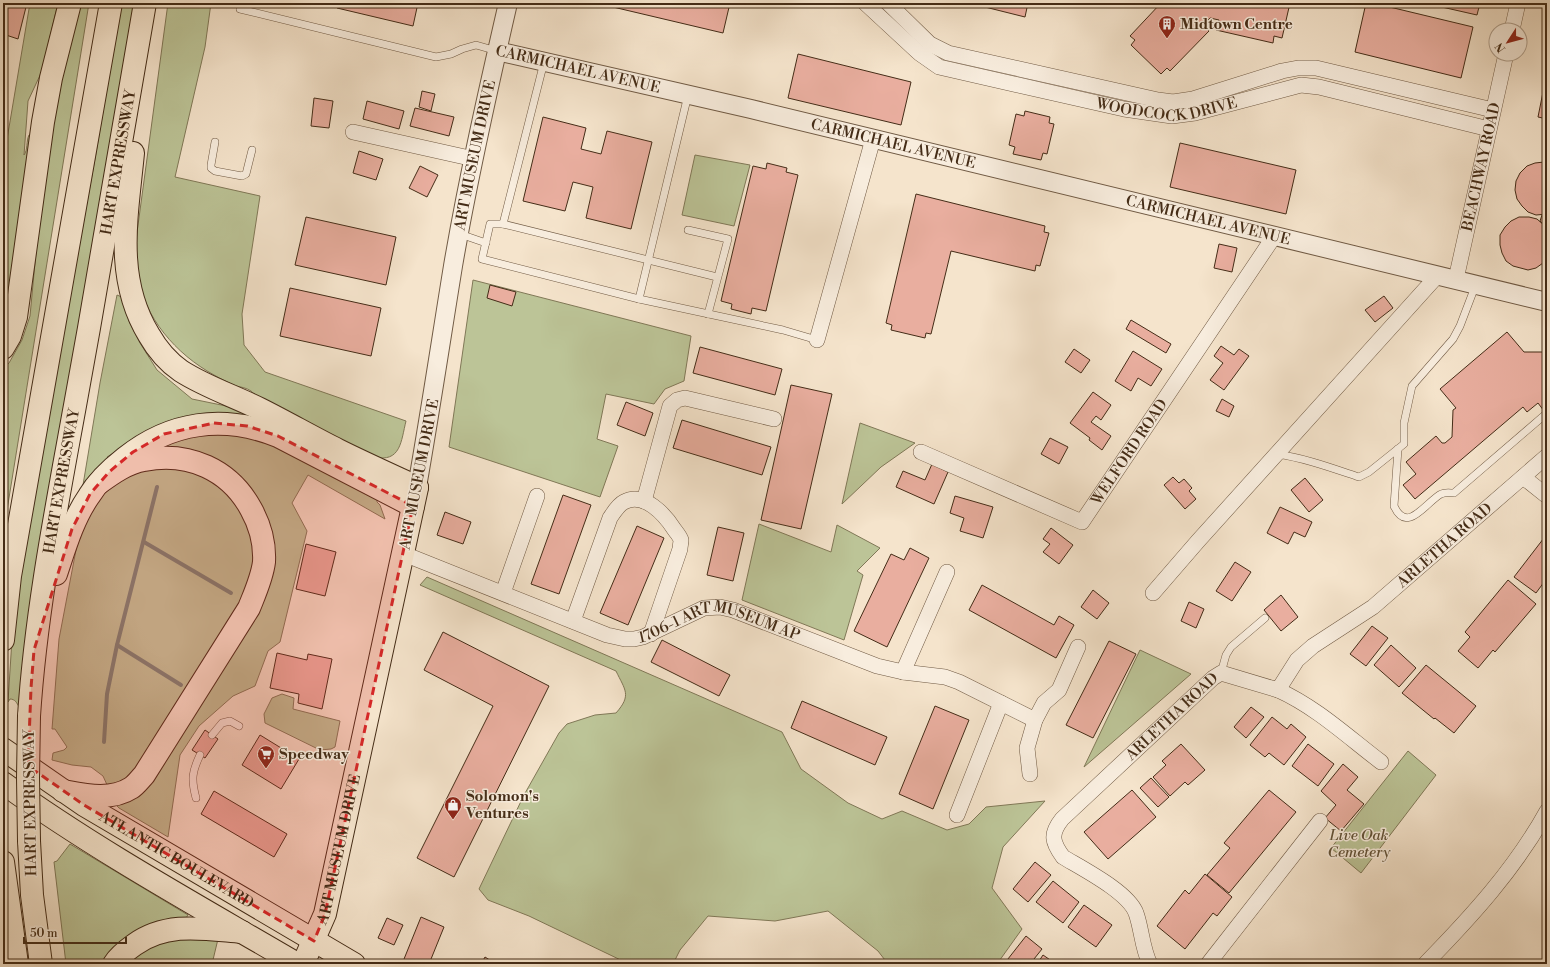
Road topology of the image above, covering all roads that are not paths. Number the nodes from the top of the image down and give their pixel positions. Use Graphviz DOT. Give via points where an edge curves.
graph roads {
  1 [pos="70,3"];
  2 [pos="110,3"];
  3 [pos="147,3"];
  4 [pos="508,3"];
  5 [pos="865,3"];
  6 [pos="888,3"];
  7 [pos="1518,3"];
  8 [pos="240,9"];
  9 [pos="1514,22"];
  10 [pos="497,51"];
  11 [pos="544,62"];
  12 [pos="1504,62"];
  13 [pos="688,95"];
  14 [pos="1493,110"];
  15 [pos="1489,129"];
  16 [pos="353,132"];
  17 [pos="873,139"];
  18 [pos="215,142"];
  19 [pos="252,150"];
  20 [pos="474,159"];
  21 [pos="504,224"];
  22 [pos="688,230"];
  23 [pos="460,234"];
  24 [pos="1275,235"];
  25 [pos="486,243"];
  26 [pos="648,260"];
  27 [pos="1438,275"];
  28 [pos="717,277"];
  29 [pos="1456,279"];
  30 [pos="1476,284"];
  31 [pos="639,299"];
  32 [pos="1547,302"];
  33 [pos="708,314"];
  34 [pos="817,340"];
  35 [pos="3,348"];
  36 [pos="1547,413"];
  37 [pos="774,419"];
  38 [pos="1398,449"];
  39 [pos="921,452"];
  40 [pos="1276,454"];
  41 [pos="1547,456"];
  42 [pos="1523,477"];
  43 [pos="99,483"];
  44 [pos="415,496"];
  45 [pos="537,496"];
  46 [pos="1547,496"];
  47 [pos="644,501"];
  48 [pos="404,554"];
  49 [pos="947,572"];
  50 [pos="503,593"];
  51 [pos="1153,593"];
  52 [pos="1265,618"];
  53 [pos="573,621"];
  54 [pos="651,634"];
  55 [pos="3,640"];
  56 [pos="1078,647"];
  57 [pos="34,650"];
  58 [pos="903,672"];
  59 [pos="1221,673"];
  60 [pos="1278,690"];
  61 [pos="1001,703"];
  62 [pos="1035,720"];
  63 [pos="239,726"];
  64 [pos="212,735"];
  65 [pos="3,749"];
  66 [pos="200,755"];
  67 [pos="1381,762"];
  68 [pos="1030,774"];
  69 [pos="3,783"];
  70 [pos="63,791"];
  71 [pos="196,798"];
  72 [pos="1547,811"];
  73 [pos="957,815"];
  74 [pos="1320,821"];
  75 [pos="3,862"];
  76 [pos="242,932"];
  77 [pos="314,941"];
  78 [pos="17,964"];
  79 [pos="41,964"];
  80 [pos="114,964"];
  81 [pos="297,964"];
  82 [pos="303,964"];
  83 [pos="354,964"];
  84 [pos="1150,964"];
  85 [pos="1208,964"];
  86 [pos="1425,964"];
  1 -- 35 [label="main road" via="43,122 16,317"];
  2 -- 55 [label="main road" via="10,576"];
  3 -- 44 [label="main road" via="125,249 130,289 135,308 144,326 166,358 181,371 339,451"];
  3 -- 57 [label="main road, HART EXPRESSWAY" via="45,575"];
  4 -- 10 [label="street, ART MUSEUM DRIVE"];
  5 -- 15 [label="street, WOODCOCK DRIVE" via="919,53 939,67 1124,110 1180,115 1302,85"];
  6 -- 14 [label="street, WOODCOCK DRIVE" via="930,44 948,53 1158,100 1193,100 1282,71 1316,68"];
  7 -- 9 [label="street"];
  8 -- 10 [label="lane, CARMICHAEL AVENUE" via="436,57 476,46"];
  10 -- 11 [label="street, CARMICHAEL AVENUE"];
  10 -- 20 [label="street, ART MUSEUM DRIVE"];
  11 -- 13 [label="street, CARMICHAEL AVENUE"];
  11 -- 21 [label="lane"];
  12 -- 14 [label="street, BEACHWAY ROAD"];
  13 -- 17 [label="street, CARMICHAEL AVENUE"];
  13 -- 26 [label="lane"];
  14 -- 15 [label="street, BEACHWAY ROAD"];
  15 -- 29 [label="street, BEACHWAY ROAD"];
  16 -- 20 [label="street"];
  17 -- 24 [label="street, CARMICHAEL AVENUE"];
  17 -- 34 [label="street"];
  18 -- 19 [label="lane" via="211,165 215,171 242,176 246,174"];
  20 -- 23 [label="street, ART MUSEUM DRIVE"];
  21 -- 25 [label="lane" via="490,224"];
  21 -- 26 [label="lane"];
  22 -- 28 [label="lane" via="728,239"];
  23 -- 25 [label="lane"];
  23 -- 44 [label="street, ART MUSEUM DRIVE"];
  24 -- 27 [label="street, CARMICHAEL AVENUE"];
  24 -- 39 [label="street, WELFORD ROAD" via="1082,522"];
  25 -- 31 [label="lane" via="482,259"];
  26 -- 28 [label="lane"];
  26 -- 31 [label="lane"];
  27 -- 29 [label="street, CARMICHAEL AVENUE"];
  27 -- 40 [label="street"];
  28 -- 33 [label="lane"];
  29 -- 30 [label="street, CARMICHAEL AVENUE"];
  30 -- 32 [label="street, CARMICHAEL AVENUE"];
  30 -- 38 [label="lane" via="1453,339 1412,386 1404,423 1404,444"];
  31 -- 33 [label="lane"];
  33 -- 34 [label="lane"];
  36 -- 38 [label="lane" via="1454,493 1442,494 1412,517 1405,518 1398,514 1394,506"];
  37 -- 47 [label="street" via="685,398 677,400 670,406"];
  38 -- 40 [label="lane" via="1359,477 1296,456"];
  40 -- 51 [label="street"];
  41 -- 42 [label="street, ARLETHA ROAD"];
  42 -- 46 [label="street"];
  42 -- 60 [label="street, ARLETHA ROAD" via="1373,607 1313,646 1297,660"];
  43 -- 44 [label="main road" via="133,452 164,434 199,425 228,424 254,428 278,436"];
  43 -- 57 [label="main road" via="82,507 72,529 49,594"];
  43 -- 70 [label="main road" via="129,464 143,460 160,458 194,461 213,469 231,482 245,498 254,514 263,540 264,562 260,582 249,608 144,775 132,787 121,793 93,796"];
  44 -- 48 [label="main road, ART MUSEUM DRIVE"];
  45 -- 50 [label="street"];
  47 -- 53 [label="street" via="634,499 625,502 610,518"];
  47 -- 54 [label="street" via="667,518 681,538 680,549"];
  48 -- 50 [label="street, 1706-1 ART MUSEUM AP"];
  48 -- 77 [label="main road, ART MUSEUM DRIVE" via="325,914"];
  49 -- 58 [label="street"];
  50 -- 53 [label="street, 1706-1 ART MUSEUM AP"];
  52 -- 59 [label="lane" via="1231,647"];
  53 -- 54 [label="street, 1706-1 ART MUSEUM AP" via="606,635 625,639"];
  54 -- 58 [label="street, 1706-1 ART MUSEUM AP" via="704,608 720,607 857,659"];
  56 -- 62 [label="street" via="1059,690 1044,704"];
  57 -- 79 [label="main road, HART EXPRESSWAY, bridge" via="29,716 29,841 32,895"];
  58 -- 61 [label="street, 1706-1 ART MUSEUM AP" via="945,677"];
  59 -- 60 [label="street, ARLETHA ROAD"];
  59 -- 84 [label="street, ARLETHA ROAD" via="1055,828 1053,839 1063,857 1122,894 1130,903 1136,913"];
  60 -- 67 [label="street" via="1311,708"];
  61 -- 62 [label="street, 1706-1 ART MUSEUM AP"];
  61 -- 73 [label="street"];
  62 -- 68 [label="street" via="1027,748"];
  63 -- 64 [label="lane" via="230,721 222,723"];
  65 -- 70 [label="main road, ATLANTIC BOULEVARD"];
  66 -- 71 [label="lane" via="193,770"];
  69 -- 76 [label="main road, ATLANTIC BOULEVARD" via="90,842"];
  70 -- 77 [label="main road, ATLANTIC BOULEVARD"];
  72 -- 86 [label="street" via="1513,865 1469,919"];
  74 -- 85 [label="street"];
  75 -- 78 [label="main road, HART EXPRESSWAY"];
  76 -- 80 [label="main road" via="182,928 167,930 142,939"];
  76 -- 81 [label="main road, ATLANTIC BOULEVARD"];
  77 -- 82 [label="main road, ART MUSEUM DRIVE"];
  77 -- 83 [label="main road, ATLANTIC BOULEVARD"];
}
